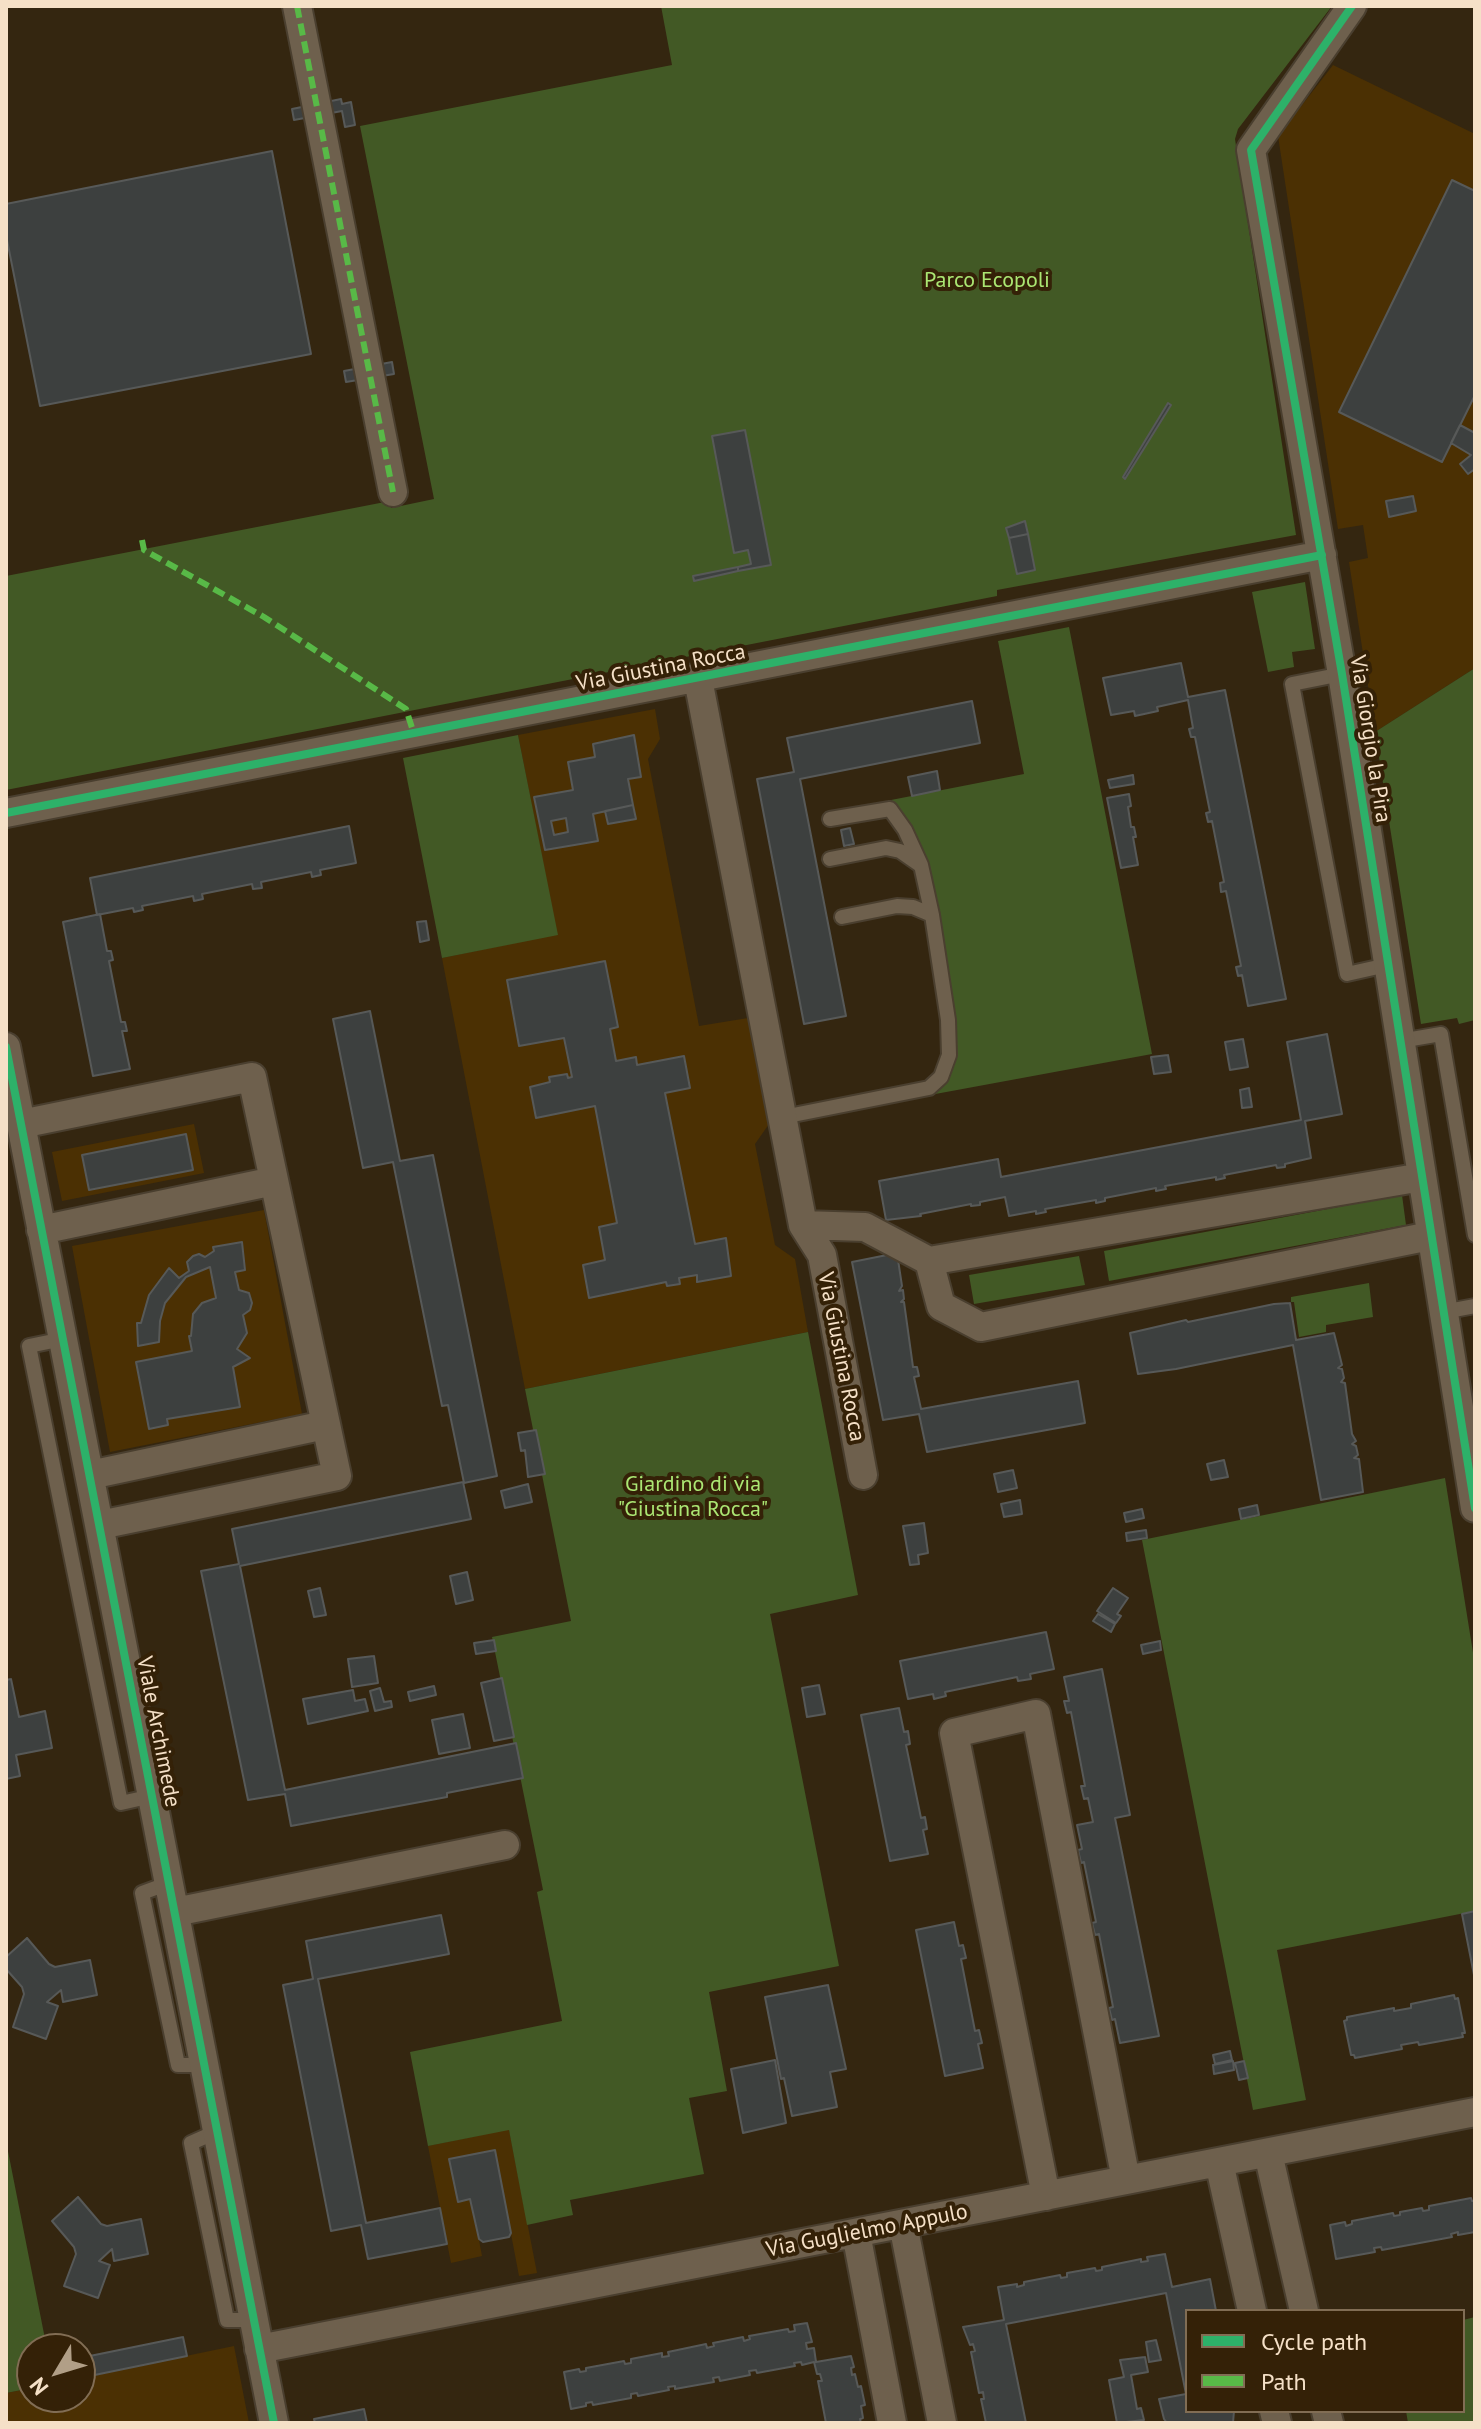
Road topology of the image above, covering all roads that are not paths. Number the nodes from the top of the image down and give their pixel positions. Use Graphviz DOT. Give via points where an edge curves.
graph roads {
  1 [pos="297,6"];
  2 [pos="1352,6"];
  3 [pos="393,492"];
  4 [pos="1322,555"];
  5 [pos="1342,674"];
  6 [pos="698,679"];
  7 [pos="6,813"];
  8 [pos="830,819"];
  9 [pos="830,859"];
  10 [pos="921,865"];
  11 [pos="932,915"];
  12 [pos="842,917"];
  13 [pos="1387,965"];
  14 [pos="1400,1041"];
  15 [pos="6,1047"];
  16 [pos="783,1117"];
  17 [pos="21,1124"];
  18 [pos="1422,1177"];
  19 [pos="274,1181"];
  20 [pos="803,1225"];
  21 [pos="41,1230"];
  22 [pos="1475,1235"];
  23 [pos="1430,1236"];
  24 [pos="929,1261"];
  25 [pos="1475,1306"];
  26 [pos="1443,1312"];
  27 [pos="1465,1391"];
  28 [pos="325,1425"];
  29 [pos="73,1464"];
  30 [pos="863,1475"];
  31 [pos="1475,1508"];
  32 [pos="100,1525"];
  33 [pos="121,1724"];
  34 [pos="505,1845"];
  35 [pos="169,1883"];
  36 [pos="175,1912"];
  37 [pos="205,2065"];
  38 [pos="1475,2112"];
  39 [pos="1268,2153"];
  40 [pos="1219,2162"];
  41 [pos="1126,2180"];
  42 [pos="1046,2196"];
  43 [pos="903,2224"];
  44 [pos="856,2233"];
  45 [pos="1252,2309"];
  46 [pos="1304,2309"];
  47 [pos="259,2349"];
  48 [pos="274,2423"];
  49 [pos="892,2423"];
  50 [pos="942,2423"];
  1 -- 3 [label="street"];
  2 -- 4 [label="street, Via Giorgio la Pira" via="1251,150"];
  4 -- 5 [label="street, Via Giorgio la Pira"];
  4 -- 6 [label="street, Via Giustina Rocca"];
  5 -- 13 [label="street, Via Giorgio la Pira"];
  5 -- 13 [label="lane" via="1292,684 1347,974"];
  6 -- 7 [label="street, Via Giustina Rocca"];
  6 -- 16 [label="street, Via Giustina Rocca"];
  8 -- 10 [label="lane" via="890,809"];
  9 -- 10 [label="lane" via="886,848"];
  10 -- 11 [label="lane"];
  11 -- 12 [label="lane" via="897,906"];
  11 -- 16 [label="lane" via="948,1020 949,1055 941,1077 929,1088"];
  13 -- 14 [label="street, Via Giorgio la Pira"];
  14 -- 18 [label="street, Via Giorgio la Pira"];
  14 -- 22 [label="lane" via="1441,1034"];
  15 -- 17 [label="street, Viale Archimede"];
  16 -- 20 [label="street, Via Giustina Rocca"];
  17 -- 19 [label="street" via="252,1077"];
  17 -- 21 [label="street, Viale Archimede"];
  18 -- 23 [label="street, Via Giorgio la Pira"];
  18 -- 24 [label="street"];
  19 -- 21 [label="street"];
  19 -- 28 [label="street"];
  20 -- 24 [label="street" via="865,1227"];
  20 -- 30 [label="street, Via Giustina Rocca" via="822,1255"];
  21 -- 29 [label="street, Viale Archimede" via="63,1339"];
  23 -- 24 [label="street" via="981,1327 941,1306"];
  23 -- 26 [label="street, Via Giorgio la Pira"];
  25 -- 26 [label="lane"];
  26 -- 27 [label="street, Via Giorgio la Pira"];
  27 -- 31 [label="street, Via Giorgio la Pira"];
  28 -- 29 [label="street"];
  28 -- 32 [label="street" via="337,1476"];
  29 -- 32 [label="street, Viale Archimede"];
  29 -- 33 [label="lane"];
  32 -- 33 [label="street, Viale Archimede"];
  33 -- 35 [label="street, Viale Archimede" via="152,1796"];
  34 -- 36 [label="street"];
  35 -- 36 [label="street, Viale Archimede"];
  35 -- 37 [label="lane" via="142,1893 178,2065"];
  36 -- 37 [label="street, Viale Archimede"];
  37 -- 47 [label="street, Viale Archimede"];
  38 -- 39 [label="street, Via Guglielmo Appulo"];
  39 -- 40 [label="street, Via Guglielmo Appulo"];
  39 -- 46 [label="street"];
  40 -- 41 [label="street, Via Guglielmo Appulo"];
  40 -- 45 [label="street"];
  41 -- 42 [label="street, Via Guglielmo Appulo"];
  41 -- 42 [label="street" via="1036,1714 954,1733"];
  42 -- 43 [label="street, Via Guglielmo Appulo"];
  43 -- 44 [label="street, Via Guglielmo Appulo"];
  43 -- 50 [label="street"];
  44 -- 47 [label="street, Via Guglielmo Appulo"];
  44 -- 49 [label="street"];
  47 -- 48 [label="street, Viale Archimede"];
}
